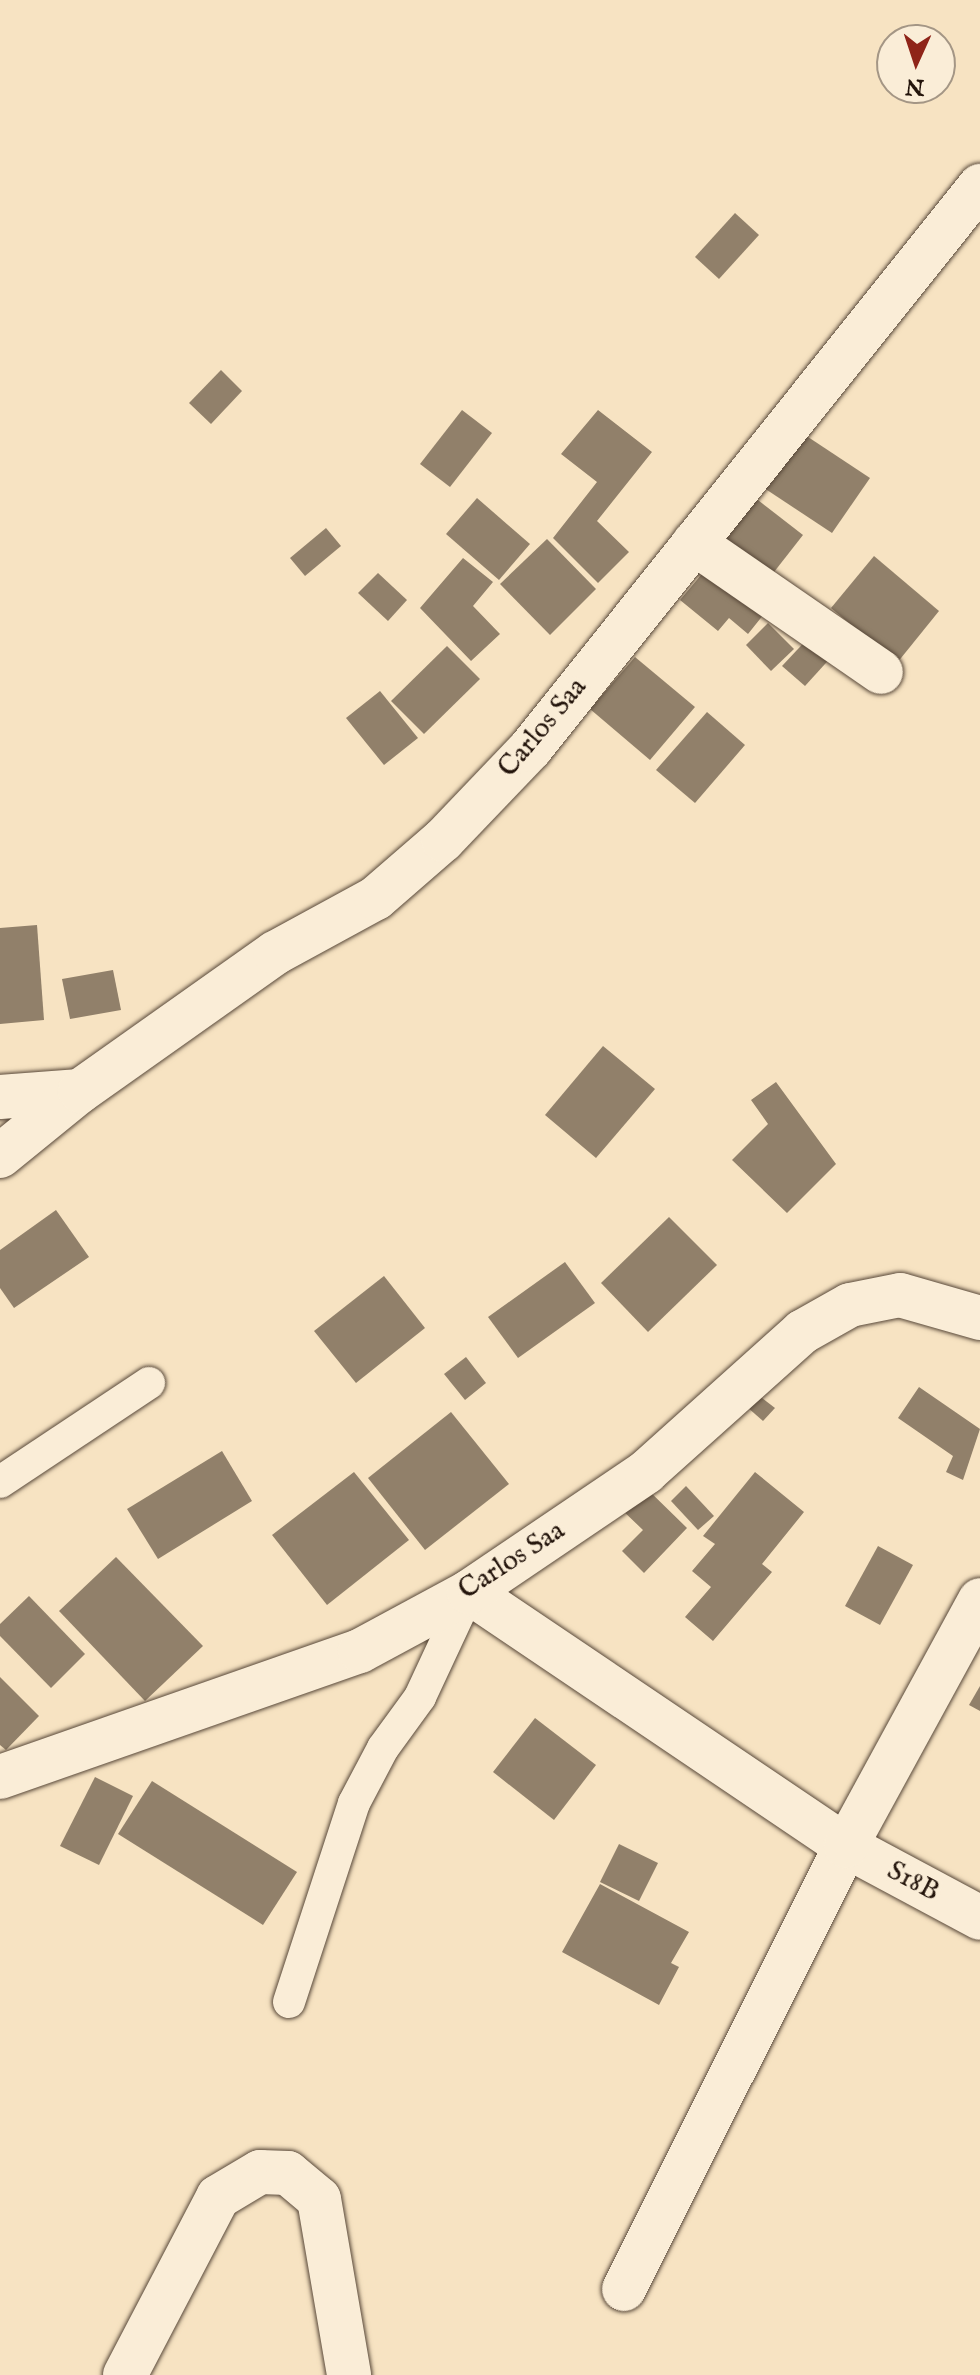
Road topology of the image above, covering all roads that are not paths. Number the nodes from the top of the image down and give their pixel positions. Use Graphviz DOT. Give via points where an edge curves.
graph roads {
  1 [pos="980,186"];
  2 [pos="694,543"];
  3 [pos="881,672"];
  4 [pos="80,1091"];
  5 [pos="0,1097"];
  6 [pos="0,1156"];
  7 [pos="980,1318"];
  8 [pos="149,1383"];
  9 [pos="0,1482"];
  10 [pos="469,1592"];
  11 [pos="980,1600"];
  12 [pos="0,1777"];
  13 [pos="846,1846"];
  14 [pos="980,1918"];
  15 [pos="289,2002"];
  16 [pos="624,2289"];
  17 [pos="125,2375"];
  18 [pos="349,2375"];
  1 -- 2 [label="street, Carlos Saa"];
  2 -- 3 [label="street"];
  2 -- 4 [label="street, Carlos Saa" via="530,749 410,870 376,898 275,953"];
  4 -- 5 [label="street"];
  4 -- 6 [label="street, Carlos Saa"];
  7 -- 10 [label="street, Carlos Saa" via="900,1295 850,1305 802,1332 646,1472"];
  8 -- 9 [label="lane"];
  10 -- 12 [label="street, Carlos Saa" via="360,1651"];
  10 -- 13 [label="street, S18B"];
  10 -- 15 [label="lane" via="420,1697 383,1748 354,1803"];
  11 -- 13 [label="street"];
  13 -- 14 [label="street, S18B"];
  13 -- 16 [label="street"];
  17 -- 18 [label="street" via="218,2197 260,2172 288,2173 319,2199"];
}
